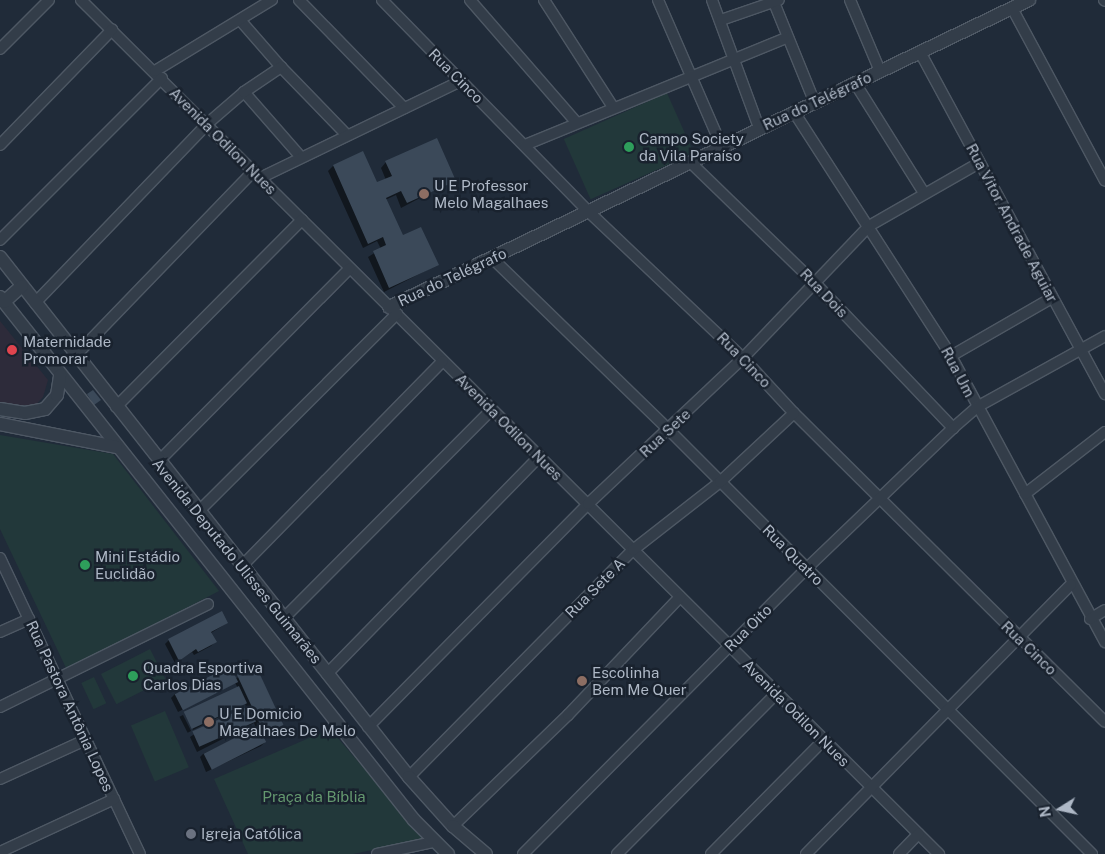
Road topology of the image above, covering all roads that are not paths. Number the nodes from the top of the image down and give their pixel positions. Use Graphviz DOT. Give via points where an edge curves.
graph roads {
  1 [pos="49,0"];
  2 [pos="81,0"];
  3 [pos="300,0"];
  4 [pos="382,0"];
  5 [pos="470,0"];
  6 [pos="544,0"];
  7 [pos="658,0"];
  8 [pos="712,0"];
  9 [pos="850,0"];
  10 [pos="1029,0"];
  11 [pos="267,1"];
  12 [pos="775,1"];
  13 [pos="1012,8"];
  14 [pos="240,20"];
  15 [pos="721,20"];
  16 [pos="112,30"];
  17 [pos="786,38"];
  18 [pos="0,49"];
  19 [pos="920,52"];
  20 [pos="735,58"];
  21 [pos="281,67"];
  22 [pos="880,70"];
  23 [pos="158,75"];
  24 [pos="690,75"];
  25 [pos="461,81"];
  26 [pos="856,83"];
  27 [pos="244,92"];
  28 [pos="814,102"];
  29 [pos="613,107"];
  30 [pos="404,108"];
  31 [pos="794,112"];
  32 [pos="576,122"];
  33 [pos="207,124"];
  34 [pos="759,128"];
  35 [pos="347,135"];
  36 [pos="0,145"];
  37 [pos="524,145"];
  38 [pos="722,147"];
  39 [pos="301,157"];
  40 [pos="691,163"];
  41 [pos="979,163"];
  42 [pos="257,175"];
  43 [pos="1105,181"];
  44 [pos="924,193"];
  45 [pos="590,213"];
  46 [pos="302,220"];
  47 [pos="869,226"];
  48 [pos="0,240"];
  49 [pos="0,258"];
  50 [pos="492,258"];
  51 [pos="350,269"];
  52 [pos="814,282"];
  53 [pos="22,286"];
  54 [pos="1052,298"];
  55 [pos="2,300"];
  56 [pos="35,303"];
  57 [pos="393,310"];
  58 [pos="1105,336"];
  59 [pos="1081,349"];
  60 [pos="76,355"];
  61 [pos="951,356"];
  62 [pos="744,358"];
  63 [pos="443,361"];
  64 [pos="60,375"];
  65 [pos="1105,394"];
  66 [pos="116,407"];
  67 [pos="977,407"];
  68 [pos="0,408"];
  69 [pos="492,409"];
  70 [pos="794,413"];
  71 [pos="0,424"];
  72 [pos="953,428"];
  73 [pos="669,430"];
  74 [pos="1105,432"];
  75 [pos="116,447"];
  76 [pos="539,457"];
  77 [pos="158,462"];
  78 [pos="720,482"];
  79 [pos="1025,494"];
  80 [pos="880,499"];
  81 [pos="588,504"];
  82 [pos="198,512"];
  83 [pos="633,550"];
  84 [pos="0,559"];
  85 [pos="242,566"];
  86 [pos="806,569"];
  87 [pos="1071,584"];
  88 [pos="262,592"];
  89 [pos="680,598"];
  90 [pos="208,604"];
  91 [pos="245,606"];
  92 [pos="1105,610"];
  93 [pos="29,619"];
  94 [pos="283,619"];
  95 [pos="1090,619"];
  96 [pos="0,632"];
  97 [pos="1020,639"];
  98 [pos="1105,642"];
  99 [pos="730,647"];
  100 [pos="327,674"];
  101 [pos="57,682"];
  102 [pos="776,692"];
  103 [pos="0,707"];
  104 [pos="950,709"];
  105 [pos="1105,722"];
  106 [pos="368,727"];
  107 [pos="85,740"];
  108 [pos="824,740"];
  109 [pos="408,777"];
  110 [pos="0,779"];
  111 [pos="871,788"];
  112 [pos="114,799"];
  113 [pos="453,826"];
  114 [pos="918,834"];
  115 [pos="434,842"];
  116 [pos="0,852"];
  117 [pos="140,854"];
  118 [pos="377,854"];
  119 [pos="448,854"];
  120 [pos="486,854"];
  121 [pos="523,854"];
  122 [pos="617,854"];
  123 [pos="712,854"];
  124 [pos="806,854"];
  125 [pos="899,854"];
  126 [pos="939,854"];
  127 [pos="1092,854"];
  1 -- 18 [label="street"];
  2 -- 16 [label="street, Avenida Odilon Nues"];
  3 -- 30 [label="street"];
  4 -- 25 [label="street, Rua Cinco"];
  5 -- 32 [label="street"];
  6 -- 29 [label="street"];
  7 -- 24 [label="street"];
  8 -- 15 [label="street"];
  9 -- 22 [label="street"];
  10 -- 13 [label="street, Rua do Telégrafo"];
  11 -- 14 [label="street"];
  12 -- 15 [label="street"];
  12 -- 17 [label="street"];
  13 -- 19 [label="street, Rua do Telégrafo"];
  13 -- 43 [label="street"];
  14 -- 21 [label="street"];
  14 -- 23 [label="street"];
  15 -- 20 [label="street"];
  16 -- 23 [label="street, Avenida Odilon Nues"];
  16 -- 36 [label="street"];
  17 -- 20 [label="street"];
  17 -- 28 [label="street"];
  19 -- 22 [label="street, Rua do Telégrafo"];
  19 -- 41 [label="street, Rua Vitor Andrade Aguiar"];
  20 -- 24 [label="street"];
  20 -- 34 [label="street"];
  21 -- 27 [label="street"];
  21 -- 35 [label="street"];
  22 -- 26 [label="street, Rua do Telégrafo"];
  23 -- 33 [label="street, Avenida Odilon Nues"];
  23 -- 48 [label="street"];
  24 -- 29 [label="street"];
  24 -- 38 [label="street"];
  25 -- 30 [label="street"];
  25 -- 37 [label="street, Rua Cinco"];
  26 -- 28 [label="street, Rua do Telégrafo"];
  26 -- 44 [label="street"];
  27 -- 33 [label="street"];
  27 -- 39 [label="street"];
  28 -- 31 [label="street, Rua do Telégrafo"];
  29 -- 32 [label="street"];
  30 -- 35 [label="street"];
  31 -- 34 [label="street, Rua do Telégrafo"];
  31 -- 47 [label="street, Rua Um"];
  32 -- 37 [label="street"];
  33 -- 42 [label="street, Avenida Odilon Nues"];
  33 -- 56 [label="street"];
  34 -- 38 [label="street, Rua do Telégrafo"];
  35 -- 39 [label="street"];
  37 -- 45 [label="street, Rua Cinco"];
  38 -- 40 [label="street, Rua do Telégrafo"];
  39 -- 42 [label="street"];
  40 -- 45 [label="street, Rua do Telégrafo"];
  40 -- 52 [label="street, Rua Dois"];
  41 -- 44 [label="street, Rua Sete"];
  41 -- 54 [label="street, Rua Vitor Andrade Aguiar"];
  42 -- 46 [label="street, Avenida Odilon Nues"];
  42 -- 60 [label="street"];
  44 -- 47 [label="street, Rua Sete"];
  45 -- 50 [label="street, Rua do Telégrafo"];
  45 -- 62 [label="street, Rua Cinco"];
  46 -- 51 [label="street, Avenida Odilon Nues"];
  46 -- 66 [label="street"];
  47 -- 52 [label="street, Rua Sete"];
  47 -- 61 [label="street, Rua Um"];
  49 -- 53 [label="street, Avenida Deputado Ulisses Guimarães"];
  50 -- 57 [label="street, Rua do Telégrafo"];
  50 -- 73 [label="street, Rua Quatro"];
  51 -- 57 [label="street, Avenida Odilon Nues"];
  51 -- 77 [label="street"];
  52 -- 62 [label="street, Rua Sete"];
  52 -- 72 [label="street, Rua Dois"];
  53 -- 55 [label="street"];
  53 -- 56 [label="street, Avenida Deputado Ulisses Guimarães"];
  54 -- 59 [label="street, Rua Vitor Andrade Aguiar"];
  54 -- 61 [label="street"];
  55 -- 64 [label="street, Avenida Deputado Ulisses Guimarães"];
  56 -- 60 [label="street, Avenida Deputado Ulisses Guimarães"];
  57 -- 63 [label="street, Avenida Odilon Nues"];
  57 -- 82 [label="street"];
  58 -- 59 [label="street"];
  59 -- 65 [label="street, Rua Vitor Andrade Aguiar"];
  59 -- 67 [label="street"];
  60 -- 66 [label="street, Avenida Deputado Ulisses Guimarães"];
  61 -- 67 [label="street, Rua Um"];
  62 -- 70 [label="street, Rua Cinco"];
  62 -- 73 [label="street, Rua Sete"];
  63 -- 69 [label="street, Avenida Odilon Nues"];
  63 -- 85 [label="street"];
  64 -- 68 [label="street" via="57,395 45,409 24,412"];
  64 -- 75 [label="street, Avenida Deputado Ulisses Guimarães"];
  66 -- 77 [label="street, Avenida Deputado Ulisses Guimarães"];
  67 -- 72 [label="street, Rua Oito"];
  67 -- 79 [label="street, Rua Um"];
  69 -- 76 [label="street, Avenida Odilon Nues"];
  69 -- 94 [label="street"];
  70 -- 78 [label="street, Rua Sete A"];
  70 -- 80 [label="street, Rua Cinco"];
  71 -- 75 [label="street"];
  72 -- 80 [label="street, Rua Oito"];
  73 -- 78 [label="street, Rua Quatro"];
  73 -- 81 [label="street, Rua Sete"];
  74 -- 79 [label="street"];
  75 -- 91 [label="street, Avenida Deputado Ulisses Guimarães"];
  76 -- 81 [label="street, Avenida Odilon Nues"];
  76 -- 100 [label="street"];
  77 -- 82 [label="street, Avenida Deputado Ulisses Guimarães"];
  78 -- 83 [label="street, Rua Sete A"];
  78 -- 86 [label="street, Rua Quatro"];
  79 -- 87 [label="street, Rua Um"];
  80 -- 86 [label="street, Rua Oito"];
  80 -- 97 [label="street, Rua Cinco"];
  81 -- 83 [label="street, Avenida Odilon Nues"];
  81 -- 106 [label="street, Rua Sete"];
  82 -- 85 [label="street, Avenida Deputado Ulisses Guimarães"];
  83 -- 89 [label="street, Avenida Odilon Nues"];
  83 -- 109 [label="street, Rua Sete A"];
  84 -- 93 [label="street, Rua Pastora Antônia Lopes"];
  85 -- 88 [label="street, Avenida Deputado Ulisses Guimarães"];
  86 -- 99 [label="street, Rua Oito"];
  86 -- 104 [label="street, Rua Quatro"];
  87 -- 95 [label="street, Rua Um"];
  87 -- 97 [label="street"];
  88 -- 91 [label="street"];
  88 -- 94 [label="street, Avenida Deputado Ulisses Guimarães"];
  89 -- 99 [label="street, Avenida Odilon Nues"];
  89 -- 113 [label="street" via="568,715"];
  90 -- 101 [label="street"];
  91 -- 115 [label="street, Avenida Deputado Ulisses Guimarães"];
  92 -- 95 [label="street"];
  93 -- 96 [label="street"];
  93 -- 101 [label="street, Rua Pastora Antônia Lopes"];
  94 -- 100 [label="street, Avenida Deputado Ulisses Guimarães"];
  95 -- 98 [label="street, Rua Um"];
  97 -- 104 [label="street"];
  97 -- 105 [label="street, Rua Cinco"];
  99 -- 102 [label="street, Avenida Odilon Nues"];
  99 -- 121 [label="street, Rua Oito"];
  100 -- 106 [label="street, Avenida Deputado Ulisses Guimarães"];
  101 -- 103 [label="street"];
  101 -- 107 [label="street, Rua Pastora Antônia Lopes"];
  102 -- 108 [label="street, Avenida Odilon Nues"];
  102 -- 122 [label="street"];
  104 -- 111 [label="street"];
  104 -- 127 [label="street, Rua Quatro"];
  106 -- 109 [label="street, Avenida Deputado Ulisses Guimarães"];
  107 -- 110 [label="street"];
  107 -- 112 [label="street, Rua Pastora Antônia Lopes"];
  108 -- 111 [label="street, Avenida Odilon Nues"];
  108 -- 123 [label="street"];
  109 -- 113 [label="street, Avenida Deputado Ulisses Guimarães"];
  111 -- 114 [label="street, Avenida Odilon Nues"];
  111 -- 124 [label="street"];
  112 -- 116 [label="street"];
  112 -- 117 [label="street, Rua Pastora Antônia Lopes"];
  113 -- 120 [label="street, Avenida Deputado Ulisses Guimarães"];
  114 -- 125 [label="street"];
  114 -- 126 [label="street, Avenida Odilon Nues"];
  115 -- 118 [label="street"];
  115 -- 119 [label="street, Avenida Deputado Ulisses Guimarães"];
}
